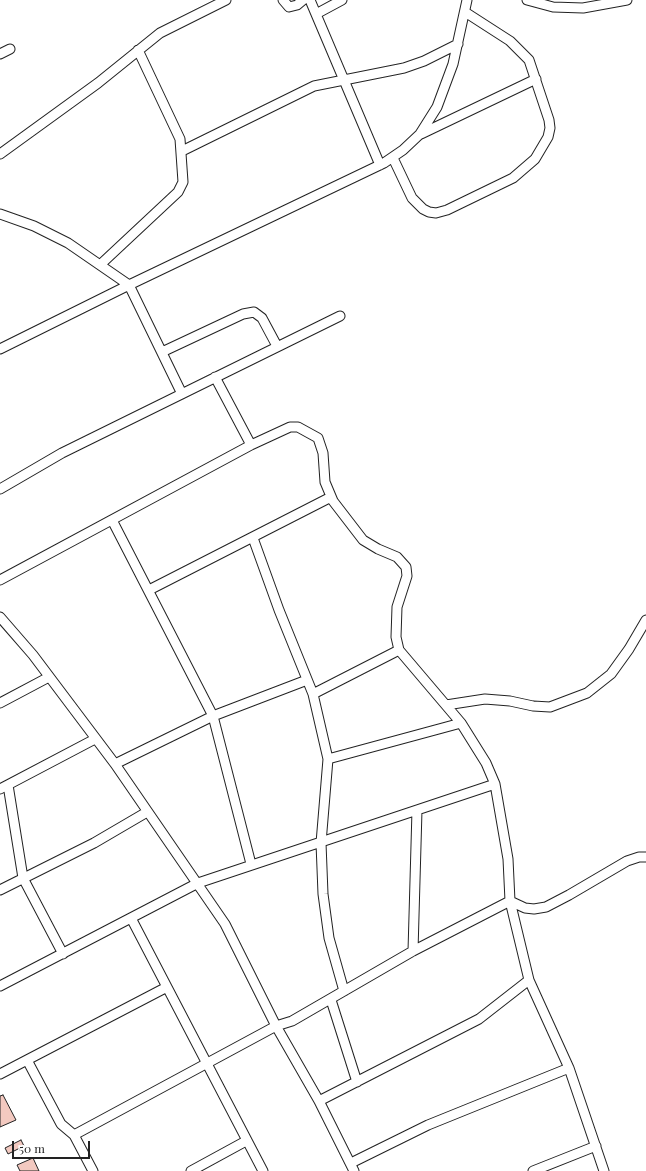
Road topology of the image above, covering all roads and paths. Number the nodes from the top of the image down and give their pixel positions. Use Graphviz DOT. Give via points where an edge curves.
graph roads {
  1 [pos="226,0"];
  2 [pos="283,0"];
  3 [pos="303,0"];
  4 [pos="310,0"];
  5 [pos="342,0"];
  6 [pos="467,0"];
  7 [pos="527,0"];
  8 [pos="627,0"];
  9 [pos="465,12"];
  10 [pos="316,14"];
  11 [pos="458,44"];
  12 [pos="10,49"];
  13 [pos="138,50"];
  14 [pos="0,54"];
  15 [pos="536,79"];
  16 [pos="344,80"];
  17 [pos="420,134"];
  18 [pos="182,151"];
  19 [pos="0,154"];
  20 [pos="393,158"];
  21 [pos="380,165"];
  22 [pos="0,214"];
  23 [pos="101,264"];
  24 [pos="129,285"];
  25 [pos="340,316"];
  26 [pos="277,346"];
  27 [pos="0,349"];
  28 [pos="162,352"];
  29 [pos="215,377"];
  30 [pos="182,394"];
  31 [pos="251,445"];
  32 [pos="0,489"];
  33 [pos="330,497"];
  34 [pos="112,520"];
  35 [pos="253,538"];
  36 [pos="0,580"];
  37 [pos="149,590"];
  38 [pos="0,617"];
  39 [pos="646,620"];
  40 [pos="399,650"];
  41 [pos="49,677"];
  42 [pos="307,680"];
  43 [pos="313,694"];
  44 [pos="0,703"];
  45 [pos="446,706"];
  46 [pos="213,716"];
  47 [pos="461,722"];
  48 [pos="95,738"];
  49 [pos="328,759"];
  50 [pos="114,764"];
  51 [pos="495,784"];
  52 [pos="4,787"];
  53 [pos="417,810"];
  54 [pos="147,812"];
  55 [pos="321,843"];
  56 [pos="646,857"];
  57 [pos="252,864"];
  58 [pos="23,878"];
  59 [pos="198,883"];
  60 [pos="0,890"];
  61 [pos="510,901"];
  62 [pos="131,918"];
  63 [pos="413,951"];
  64 [pos="63,954"];
  65 [pos="529,980"];
  66 [pos="0,986"];
  67 [pos="167,987"];
  68 [pos="344,991"];
  69 [pos="331,1000"];
  70 [pos="276,1026"];
  71 [pos="27,1060"];
  72 [pos="207,1062"];
  73 [pos="569,1068"];
  74 [pos="0,1074"];
  75 [pos="357,1082"];
  76 [pos="319,1101"];
  77 [pos="74,1135"];
  78 [pos="246,1141"];
  79 [pos="596,1146"];
  80 [pos="353,1167"];
  81 [pos="93,1171"];
  82 [pos="191,1171"];
  83 [pos="263,1171"];
  84 [pos="533,1171"];
  85 [pos="604,1171"];
  1 -- 13 [label="street" via="160,33"];
  2 -- 3 [label="street" via="289,7"];
  4 -- 10 [label="street"];
  5 -- 10 [label="street"];
  6 -- 9 [label="street"];
  7 -- 8 [label="street" via="553,7 582,8"];
  9 -- 11 [label="street"];
  9 -- 15 [label="street" via="492,28 523,52"];
  10 -- 16 [label="street"];
  11 -- 16 [label="street" via="424,62"];
  11 -- 17 [label="street" via="437,106"];
  12 -- 14 [label="street"];
  13 -- 18 [label="street" via="180,139"];
  13 -- 19 [label="street" via="98,83"];
  15 -- 17 [label="street"];
  15 -- 20 [label="street" via="549,120 548,137 535,158 513,178 447,210 429,212 412,198"];
  16 -- 18 [label="street" via="308,89"];
  16 -- 21 [label="street"];
  17 -- 20 [label="street"];
  18 -- 23 [label="street" via="181,187"];
  20 -- 21 [label="street"];
  21 -- 24 [label="street"];
  22 -- 23 [label="street" via="34,226"];
  23 -- 24 [label="street"];
  24 -- 27 [label="street"];
  24 -- 28 [label="street"];
  25 -- 26 [label="street"];
  26 -- 28 [label="street" via="262,318 254,312 243,314"];
  26 -- 29 [label="street"];
  28 -- 30 [label="street"];
  29 -- 30 [label="street"];
  29 -- 31 [label="street"];
  30 -- 32 [label="street" via="62,453"];
  31 -- 33 [label="street" via="295,426 313,434 318,438 323,453 325,482"];
  31 -- 34 [label="street"];
  33 -- 35 [label="street"];
  33 -- 40 [label="street" via="363,540 397,557 406,568 407,576 397,607 396,637"];
  34 -- 36 [label="street"];
  34 -- 37 [label="street"];
  35 -- 37 [label="street"];
  35 -- 42 [label="street"];
  37 -- 46 [label="street"];
  38 -- 41 [label="street"];
  39 -- 45 [label="street" via="611,674 587,694 550,707 485,699"];
  40 -- 43 [label="street"];
  40 -- 45 [label="street"];
  41 -- 44 [label="street"];
  41 -- 48 [label="street"];
  42 -- 43 [label="street"];
  42 -- 46 [label="street"];
  43 -- 49 [label="street"];
  45 -- 47 [label="street"];
  46 -- 50 [label="street"];
  46 -- 57 [label="street"];
  47 -- 49 [label="street"];
  47 -- 51 [label="street" via="486,763"];
  48 -- 50 [label="street"];
  48 -- 52 [label="street"];
  49 -- 55 [label="street"];
  50 -- 54 [label="street"];
  51 -- 53 [label="street"];
  51 -- 61 [label="street" via="508,859"];
  52 -- 58 [label="street"];
  53 -- 55 [label="street"];
  53 -- 63 [label="street"];
  54 -- 58 [label="street" via="94,843"];
  54 -- 59 [label="street"];
  55 -- 57 [label="street"];
  55 -- 68 [label="street" via="322,894 329,938"];
  56 -- 61 [label="street" via="627,861 546,907 524,908"];
  57 -- 59 [label="street"];
  58 -- 60 [label="street"];
  58 -- 64 [label="street"];
  59 -- 62 [label="street"];
  59 -- 70 [label="street" via="225,924"];
  61 -- 63 [label="street"];
  61 -- 65 [label="street"];
  62 -- 64 [label="street"];
  62 -- 67 [label="street"];
  63 -- 68 [label="street"];
  64 -- 66 [label="street"];
  65 -- 73 [label="street"];
  65 -- 75 [label="street" via="479,1019"];
  67 -- 71 [label="street"];
  67 -- 72 [label="street"];
  68 -- 69 [label="street"];
  69 -- 70 [label="street" via="292,1021"];
  69 -- 75 [label="street"];
  70 -- 72 [label="street"];
  70 -- 76 [label="street"];
  71 -- 74 [label="street"];
  71 -- 77 [label="street" via="61,1124"];
  72 -- 77 [label="street"];
  72 -- 78 [label="street"];
  73 -- 79 [label="street"];
  73 -- 80 [label="street" via="428,1125"];
  75 -- 76 [label="street"];
  76 -- 80 [label="street"];
  77 -- 81 [label="street"];
  78 -- 82 [label="street"];
  78 -- 83 [label="street"];
  79 -- 84 [label="street"];
  79 -- 85 [label="street"];
}
